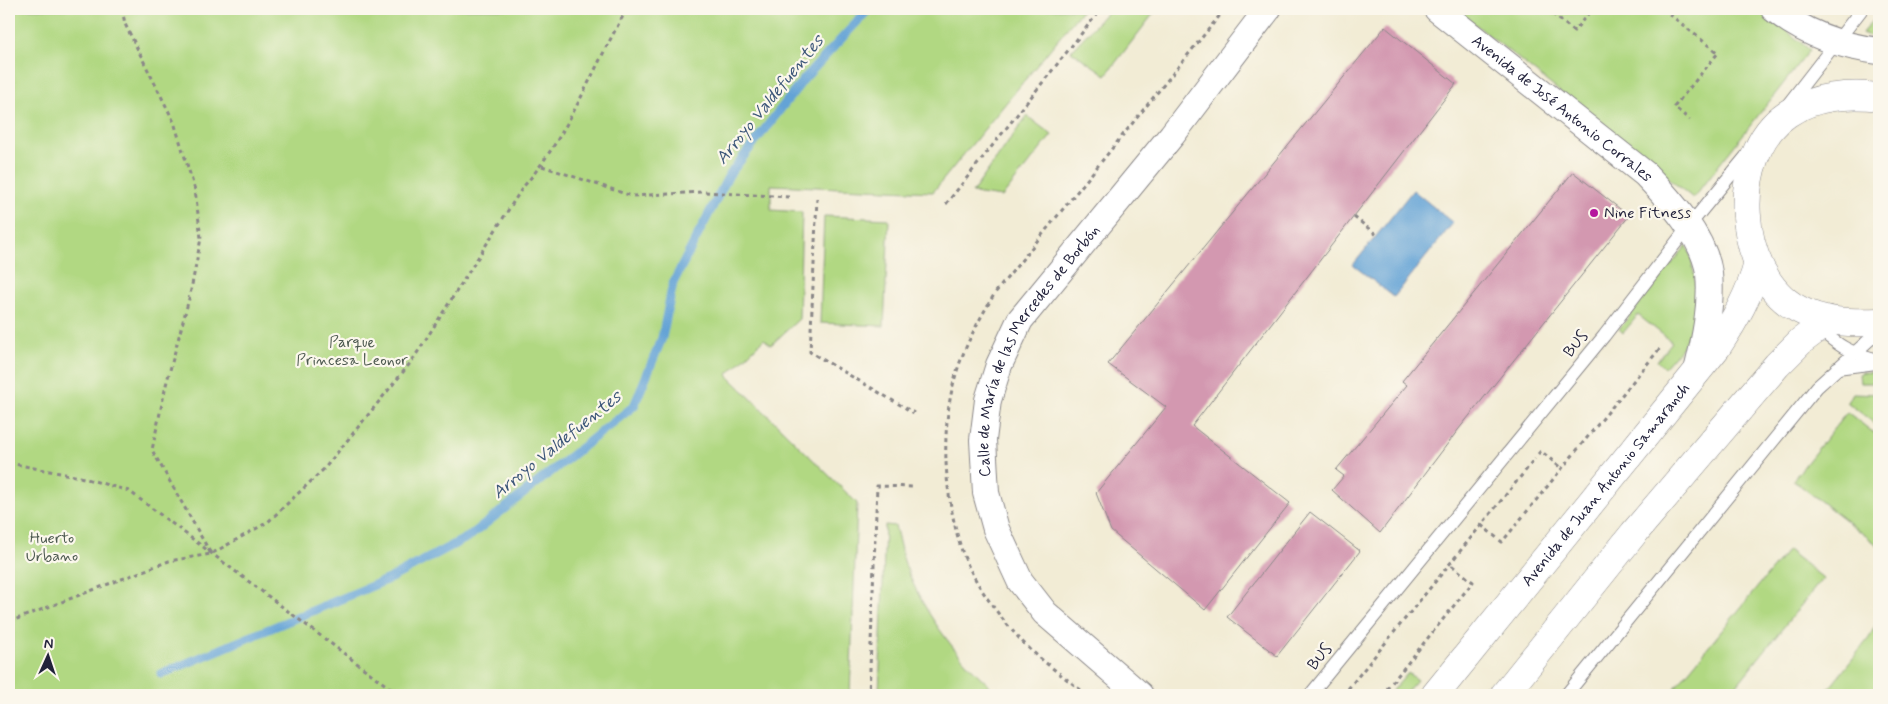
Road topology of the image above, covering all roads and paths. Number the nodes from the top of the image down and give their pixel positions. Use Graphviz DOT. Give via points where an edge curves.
graph roads {
  1 [pos="122,9"];
  2 [pos="627,9"];
  3 [pos="1101,9"];
  4 [pos="1224,9"];
  5 [pos="1268,9"];
  6 [pos="1546,9"];
  7 [pos="1592,9"];
  8 [pos="1663,9"];
  9 [pos="1774,9"];
  10 [pos="1862,9"];
  11 [pos="1446,12"];
  12 [pos="1835,42"];
  13 [pos="1879,51"];
  14 [pos="1879,97"];
  15 [pos="1690,120"];
  16 [pos="1766,134"];
  17 [pos="542,166"];
  18 [pos="789,197"];
  19 [pos="817,198"];
  20 [pos="946,204"];
  21 [pos="1354,217"];
  22 [pos="1688,227"];
  23 [pos="1377,235"];
  24 [pos="1758,263"];
  25 [pos="995,293"];
  26 [pos="1823,324"];
  27 [pos="1874,326"];
  28 [pos="1661,347"];
  29 [pos="1853,354"];
  30 [pos="1879,362"];
  31 [pos="1837,368"];
  32 [pos="1697,371"];
  33 [pos="914,413"];
  34 [pos="9,463"];
  35 [pos="1562,468"];
  36 [pos="914,487"];
  37 [pos="1481,525"];
  38 [pos="211,554"];
  39 [pos="1450,564"];
  40 [pos="9,622"];
  41 [pos="400,695"];
  42 [pos="870,695"];
  43 [pos="1140,695"];
  44 [pos="1310,695"];
  45 [pos="1343,695"];
  46 [pos="1382,695"];
  47 [pos="1435,695"];
  48 [pos="1504,695"];
  49 [pos="1566,695"];
  1 -- 38 [label="path" via="125,24 174,122 195,190 201,238 152,450"];
  2 -- 17 [label="path" via="562,135"];
  3 -- 20 [label="path"];
  4 -- 25 [label="path"];
  5 -- 43 [label="street, Calle de María de las Mercedes de Borbón" via="1172,136 1020,320 988,400 983,440 986,493 996,529 1020,581 1045,613"];
  6 -- 7 [label="path" via="1574,31"];
  8 -- 15 [label="path" via="1718,53 1674,107"];
  9 -- 12 [label="street" via="1813,34"];
  10 -- 12 [label="lane, BUS"];
  11 -- 22 [label="street, Avenida de José Antonio Corrales" via="1645,174"];
  12 -- 13 [label="street"];
  12 -- 16 [label="lane, BUS"];
  14 -- 16 [label="main road" via="1839,95 1811,104 1788,113"];
  16 -- 22 [label="lane, BUS"];
  16 -- 24 [label="main road" via="1751,163 1746,198 1750,241"];
  17 -- 18 [label="path" via="632,196 703,192"];
  17 -- 38 [label="path" via="523,188 412,361 324,469 268,522"];
  19 -- 33 [label="path" via="810,352"];
  21 -- 23 [label="path"];
  22 -- 32 [label="street, Avenida de José Antonio Corrales" via="1701,248 1709,272 1709,307"];
  22 -- 44 [label="lane, BUS" via="1604,336"];
  24 -- 26 [label="main road" via="1768,280 1796,308"];
  24 -- 32 [label="main road, Avenida de Juan Antonio Samaranch" via="1752,287 1734,322"];
  26 -- 27 [label="main road"];
  26 -- 29 [label="lane" via="1838,345"];
  26 -- 48 [label="main road" via="1801,340 1777,365 1634,533"];
  27 -- 29 [label="lane"];
  28 -- 35 [label="path"];
  29 -- 30 [label="lane"];
  29 -- 31 [label="lane"];
  30 -- 31 [label="lane"];
  31 -- 49 [label="lane" via="1817,387"];
  32 -- 47 [label="main road, Avenida de Juan Antonio Samaranch"];
  34 -- 38 [label="path" via="80,477 129,492"];
  35 -- 37 [label="path" via="1502,542"];
  35 -- 37 [label="path" via="1541,451"];
  36 -- 42 [label="path" via="877,486"];
  37 -- 39 [label="path"];
  38 -- 40 [label="path" via="169,561"];
  38 -- 41 [label="path"];
  39 -- 45 [label="path"];
  39 -- 46 [label="path" via="1473,582"];
}
